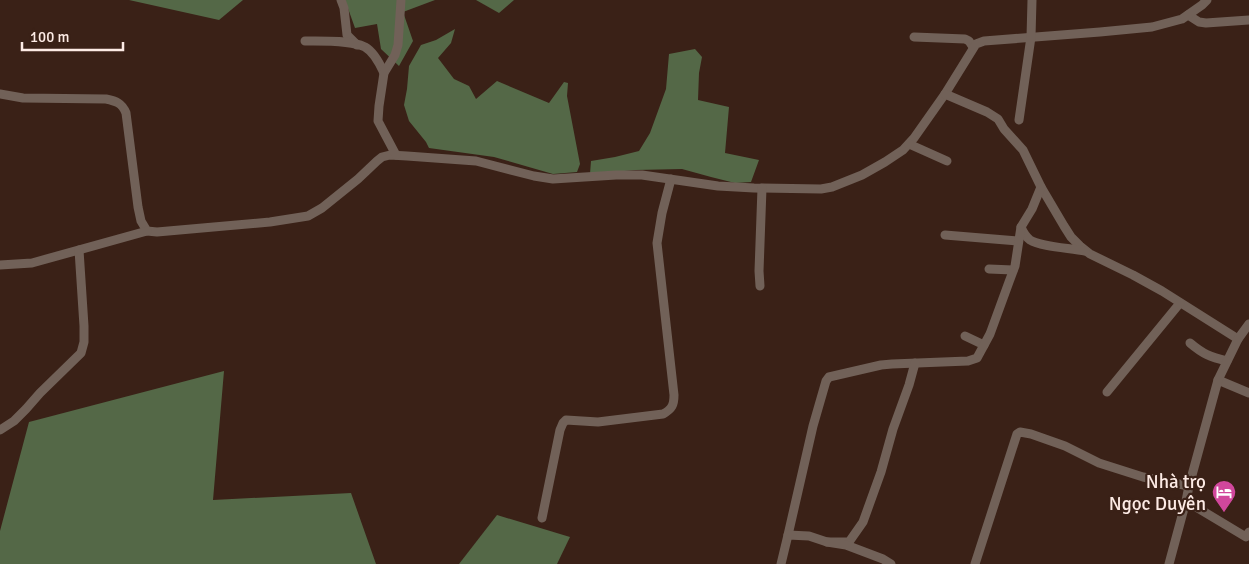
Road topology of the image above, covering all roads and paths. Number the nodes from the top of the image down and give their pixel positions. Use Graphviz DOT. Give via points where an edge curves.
graph roads {
  1 [pos="341,0"];
  2 [pos="401,0"];
  3 [pos="1032,0"];
  4 [pos="1207,0"];
  5 [pos="1188,15"];
  6 [pos="1249,20"];
  7 [pos="914,37"];
  8 [pos="1031,37"];
  9 [pos="305,41"];
  10 [pos="358,45"];
  11 [pos="973,47"];
  12 [pos="384,72"];
  13 [pos="0,94"];
  14 [pos="945,94"];
  15 [pos="1019,120"];
  16 [pos="909,144"];
  17 [pos="396,156"];
  18 [pos="947,161"];
  19 [pos="671,179"];
  20 [pos="1041,187"];
  21 [pos="762,188"];
  22 [pos="1021,227"];
  23 [pos="148,231"];
  24 [pos="944,235"];
  25 [pos="1018,241"];
  26 [pos="79,250"];
  27 [pos="1086,251"];
  28 [pos="0,265"];
  29 [pos="989,269"];
  30 [pos="1013,270"];
  31 [pos="760,286"];
  32 [pos="1180,303"];
  33 [pos="1249,324"];
  34 [pos="965,336"];
  35 [pos="1238,339"];
  36 [pos="1190,343"];
  37 [pos="984,345"];
  38 [pos="1227,361"];
  39 [pos="915,363"];
  40 [pos="1218,380"];
  41 [pos="1107,392"];
  42 [pos="1249,393"];
  43 [pos="0,430"];
  44 [pos="1189,486"];
  45 [pos="1186,501"];
  46 [pos="542,518"];
  47 [pos="788,535"];
  48 [pos="1248,536"];
  49 [pos="827,542"];
  50 [pos="781,564"];
  51 [pos="891,564"];
  52 [pos="975,564"];
  53 [pos="1169,564"];
  1 -- 10 [label="street" via="347,35"];
  2 -- 12 [label="street" via="398,45"];
  3 -- 8 [label="street"];
  4 -- 5 [label="street"];
  5 -- 6 [label="street" via="1199,22"];
  5 -- 8 [label="street" via="1152,27"];
  7 -- 11 [label="street" via="965,39"];
  8 -- 11 [label="street" via="984,41"];
  8 -- 15 [label="street"];
  9 -- 10 [label="street"];
  10 -- 12 [label="street" via="378,60"];
  11 -- 14 [label="street"];
  12 -- 17 [label="street" via="378,122"];
  13 -- 23 [label="street" via="24,98 106,99 120,104 126,113 141,221"];
  14 -- 16 [label="street"];
  14 -- 20 [label="street" via="996,117 1023,150"];
  16 -- 18 [label="street"];
  16 -- 21 [label="street" via="862,175 832,187"];
  17 -- 19 [label="street" via="476,161 553,178 642,175"];
  17 -- 23 [label="street" via="382,157 308,216"];
  19 -- 21 [label="street"];
  19 -- 46 [label="street" via="657,243 674,404 663,414 598,422 566,420 560,430"];
  20 -- 22 [label="street"];
  20 -- 27 [label="street" via="1071,237"];
  21 -- 31 [label="street"];
  22 -- 25 [label="street"];
  22 -- 27 [label="street" via="1031,240"];
  23 -- 26 [label="street"];
  24 -- 25 [label="street"];
  25 -- 30 [label="street"];
  26 -- 28 [label="street" via="32,263"];
  26 -- 43 [label="street" via="84,326 81,354 14,421"];
  27 -- 32 [label="street"];
  29 -- 30 [label="street"];
  30 -- 37 [label="street"];
  32 -- 35 [label="street"];
  32 -- 41 [label="street"];
  33 -- 35 [label="street"];
  34 -- 37 [label="street"];
  35 -- 38 [label="street"];
  36 -- 38 [label="street" via="1211,358"];
  37 -- 39 [label="street" via="973,360"];
  38 -- 40 [label="street"];
  39 -- 47 [label="street" via="881,365 829,377 826,381"];
  39 -- 49 [label="street" via="863,522 849,542"];
  40 -- 42 [label="street"];
  40 -- 44 [label="street"];
  44 -- 45 [label="street"];
  44 -- 52 [label="street" via="1143,477 1099,463 1065,446 1020,432"];
  45 -- 48 [label="street"];
  45 -- 53 [label="street"];
  47 -- 49 [label="street" via="808,536"];
  47 -- 50 [label="street"];
  49 -- 51 [label="street" via="866,552"];
}
